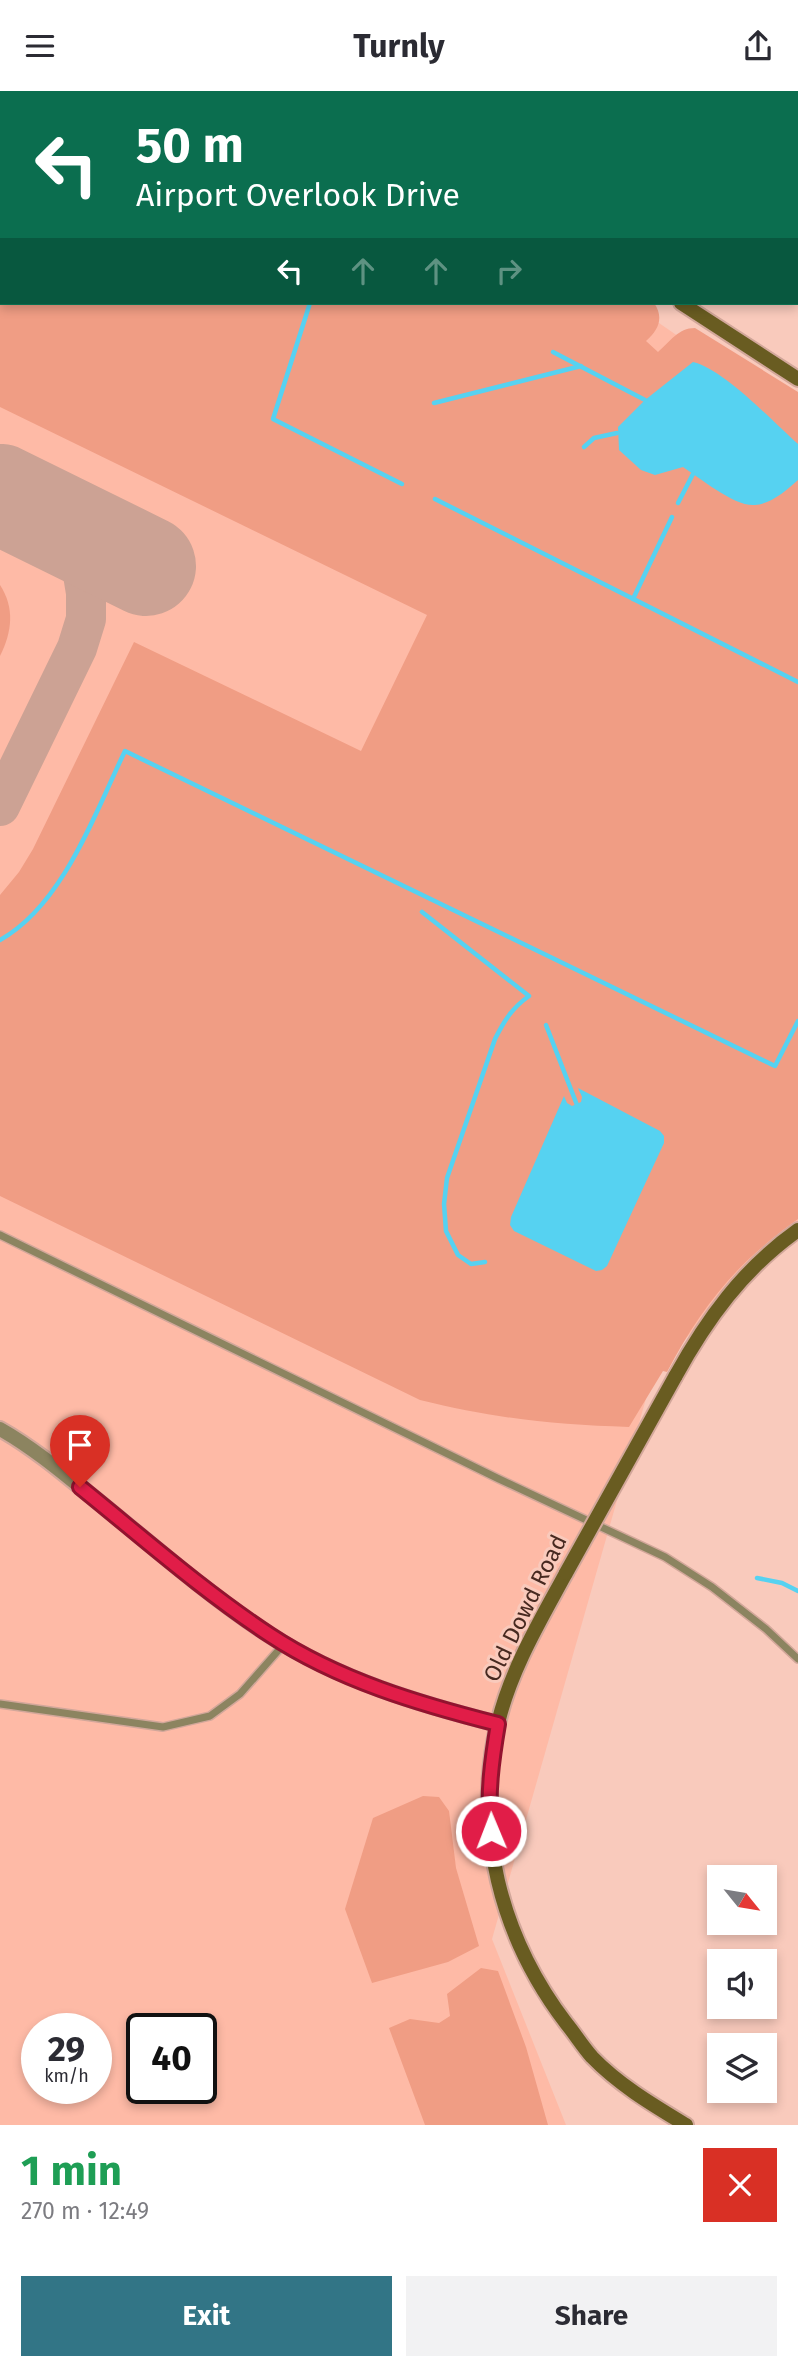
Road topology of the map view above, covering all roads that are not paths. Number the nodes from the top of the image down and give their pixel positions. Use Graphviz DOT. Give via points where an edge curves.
graph roads {
  1 [pos="692,305"];
  2 [pos="798,379"];
  3 [pos="798,1230"];
  4 [pos="0,1235"];
  5 [pos="0,1429"];
  6 [pos="284,1643"];
  7 [pos="798,1659"];
  8 [pos="0,1704"];
  9 [pos="498,1724"];
  10 [pos="687,2125"];
  1 -- 2 [label="street"];
  3 -- 9 [label="street, Old Dowd Road, bridge" via="762,1259 711,1317 525,1648"];
  4 -- 7 [label="lane" via="665,1557 712,1587"];
  5 -- 6 [label="street"];
  6 -- 8 [label="lane" via="240,1694 209,1716 163,1727"];
  6 -- 9 [label="street" via="383,1691"];
  9 -- 10 [label="street, Old Dowd Road" via="489,1810 494,1871 513,1934 545,1994 592,2056 641,2098"];
}
